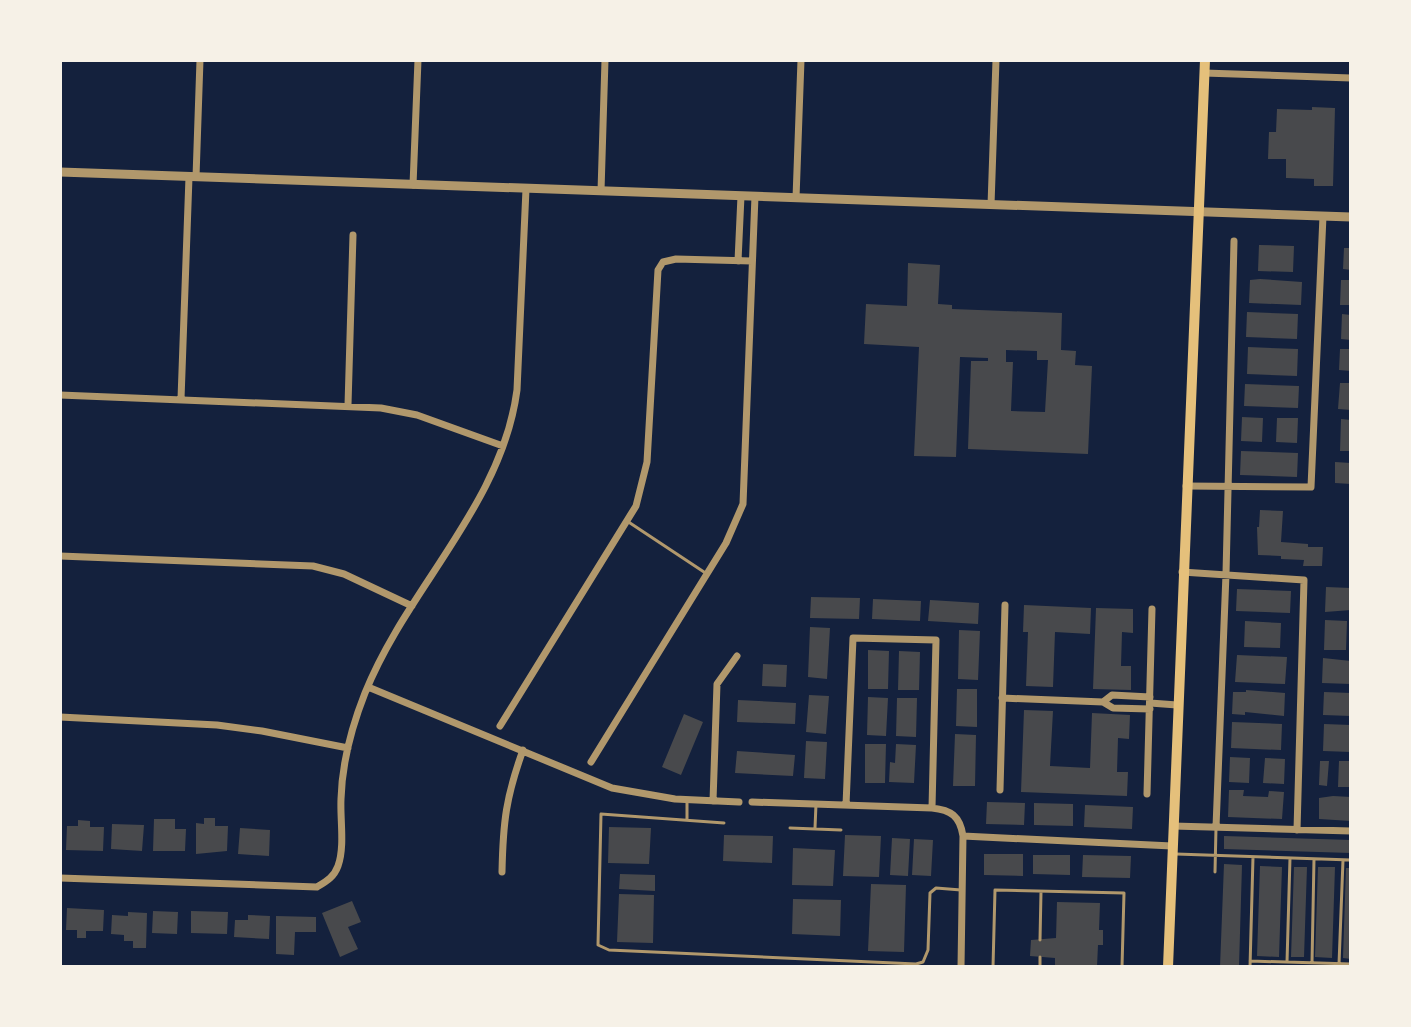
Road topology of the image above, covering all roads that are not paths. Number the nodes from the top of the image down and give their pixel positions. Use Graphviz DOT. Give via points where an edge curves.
graph roads {
  1 [pos="200,60"];
  2 [pos="418,60"];
  3 [pos="605,60"];
  4 [pos="801,60"];
  5 [pos="996,60"];
  6 [pos="1205,60"];
  7 [pos="1204,73"];
  8 [pos="1351,78"];
  9 [pos="60,172"];
  10 [pos="192,177"];
  11 [pos="413,185"];
  12 [pos="526,189"];
  13 [pos="601,191"];
  14 [pos="741,196"];
  15 [pos="755,196"];
  16 [pos="796,198"];
  17 [pos="991,205"];
  18 [pos="1198,212"];
  19 [pos="1323,216"];
  20 [pos="1351,217"];
  21 [pos="353,235"];
  22 [pos="1234,241"];
  23 [pos="738,261"];
  24 [pos="752,261"];
  25 [pos="60,395"];
  26 [pos="181,399"];
  27 [pos="348,405"];
  28 [pos="503,446"];
  29 [pos="1186,486"];
  30 [pos="1228,487"];
  31 [pos="627,521"];
  32 [pos="60,556"];
  33 [pos="1182,572"];
  34 [pos="707,574"];
  35 [pos="1226,574"];
  36 [pos="1005,605"];
  37 [pos="412,606"];
  38 [pos="1152,609"];
  39 [pos="737,656"];
  40 [pos="368,687"];
  41 [pos="1002,698"];
  42 [pos="1150,703"];
  43 [pos="1177,705"];
  44 [pos="60,717"];
  45 [pos="500,726"];
  46 [pos="348,748"];
  47 [pos="523,750"];
  48 [pos="591,762"];
  49 [pos="1000,790"];
  50 [pos="1147,794"];
  51 [pos="687,800"];
  52 [pos="713,801"];
  53 [pos="739,802"];
  54 [pos="752,802"];
  55 [pos="816,804"];
  56 [pos="846,805"];
  57 [pos="932,808"];
  58 [pos="687,821"];
  59 [pos="724,823"];
  60 [pos="1173,826"];
  61 [pos="1216,827"];
  62 [pos="790,828"];
  63 [pos="815,829"];
  64 [pos="841,830"];
  65 [pos="1297,830"];
  66 [pos="1351,831"];
  67 [pos="963,836"];
  68 [pos="1172,850"];
  69 [pos="1215,855"];
  70 [pos="1253,857"];
  71 [pos="1290,858"];
  72 [pos="1314,859"];
  73 [pos="1343,860"];
  74 [pos="1351,860"];
  75 [pos="502,872"];
  76 [pos="1215,872"];
  77 [pos="60,878"];
  78 [pos="961,890"];
  79 [pos="1042,891"];
  80 [pos="1040,940"];
  81 [pos="1040,957"];
  82 [pos="1250,961"];
  83 [pos="1287,962"];
  84 [pos="1312,963"];
  85 [pos="1339,964"];
  86 [pos="1351,964"];
  87 [pos="961,967"];
  88 [pos="993,967"];
  89 [pos="1040,967"];
  90 [pos="1122,967"];
  91 [pos="1168,967"];
  92 [pos="1250,967"];
  1 -- 10 [label="street"];
  2 -- 11 [label="street"];
  3 -- 13 [label="street"];
  4 -- 16 [label="street"];
  5 -- 17 [label="street"];
  6 -- 7 [label="main road"];
  7 -- 8 [label="street"];
  7 -- 18 [label="main road"];
  9 -- 10 [label="street"];
  10 -- 11 [label="street"];
  10 -- 26 [label="street"];
  11 -- 12 [label="street"];
  12 -- 13 [label="street"];
  12 -- 28 [label="street" via="517,390"];
  13 -- 14 [label="street"];
  14 -- 15 [label="street"];
  14 -- 23 [label="street"];
  15 -- 16 [label="street"];
  15 -- 24 [label="street"];
  16 -- 17 [label="street"];
  17 -- 18 [label="street"];
  18 -- 19 [label="street"];
  18 -- 29 [label="main road"];
  19 -- 20 [label="street"];
  19 -- 30 [label="street" via="1311,487"];
  21 -- 27 [label="street"];
  22 -- 30 [label="street"];
  23 -- 24 [label="street"];
  23 -- 31 [label="street" via="663,262 656,284 647,462"];
  24 -- 34 [label="street" via="743,504"];
  25 -- 26 [label="street"];
  26 -- 27 [label="street"];
  27 -- 28 [label="street" via="417,415"];
  28 -- 37 [label="street" via="493,474"];
  29 -- 30 [label="street"];
  29 -- 33 [label="main road"];
  30 -- 35 [label="street"];
  31 -- 34 [label="lane"];
  31 -- 45 [label="street"];
  32 -- 37 [label="street" via="313,566 344,574"];
  33 -- 35 [label="street"];
  33 -- 43 [label="main road"];
  34 -- 48 [label="street"];
  35 -- 61 [label="street"];
  35 -- 65 [label="street" via="1304,580"];
  36 -- 41 [label="street"];
  37 -- 40 [label="street"];
  38 -- 42 [label="street"];
  39 -- 52 [label="street" via="717,684"];
  40 -- 46 [label="street"];
  40 -- 47 [label="street"];
  41 -- 42 [label="street" via="1103,702 1112,695"];
  41 -- 49 [label="street"];
  42 -- 43 [label="street"];
  42 -- 50 [label="street"];
  43 -- 60 [label="main road"];
  44 -- 46 [label="street" via="217,725"];
  46 -- 77 [label="street" via="341,856 333,876 317,887"];
  47 -- 51 [label="street" via="612,788"];
  47 -- 75 [label="street" via="503,821"];
  51 -- 52 [label="street"];
  51 -- 58 [label="lane"];
  52 -- 53 [label="street"];
  54 -- 55 [label="street"];
  55 -- 56 [label="street"];
  55 -- 63 [label="lane"];
  56 -- 57 [label="street"];
  56 -- 57 [label="street" via="853,638 936,640"];
  57 -- 67 [label="street" via="955,815"];
  58 -- 59 [label="lane"];
  58 -- 78 [label="lane" via="601,814 596,940 602,948 916,964 923,962 928,950 930,893 936,888"];
  60 -- 61 [label="street"];
  60 -- 68 [label="main road"];
  61 -- 65 [label="street"];
  61 -- 69 [label="lane"];
  62 -- 63 [label="lane"];
  63 -- 64 [label="lane"];
  65 -- 66 [label="street"];
  67 -- 68 [label="street"];
  67 -- 78 [label="street"];
  68 -- 69 [label="lane"];
  68 -- 91 [label="main road"];
  69 -- 70 [label="lane"];
  69 -- 76 [label="lane"];
  70 -- 71 [label="lane"];
  70 -- 82 [label="lane"];
  71 -- 72 [label="lane"];
  71 -- 83 [label="lane"];
  72 -- 73 [label="lane"];
  72 -- 84 [label="lane"];
  73 -- 74 [label="lane"];
  73 -- 85 [label="lane"];
  78 -- 87 [label="street"];
  79 -- 80 [label="lane"];
  79 -- 88 [label="lane" via="995,890"];
  79 -- 90 [label="lane" via="1124,893"];
  81 -- 89 [label="lane"];
  82 -- 83 [label="lane"];
  82 -- 92 [label="lane"];
  83 -- 84 [label="lane"];
  84 -- 85 [label="lane"];
  85 -- 86 [label="lane"];
}
